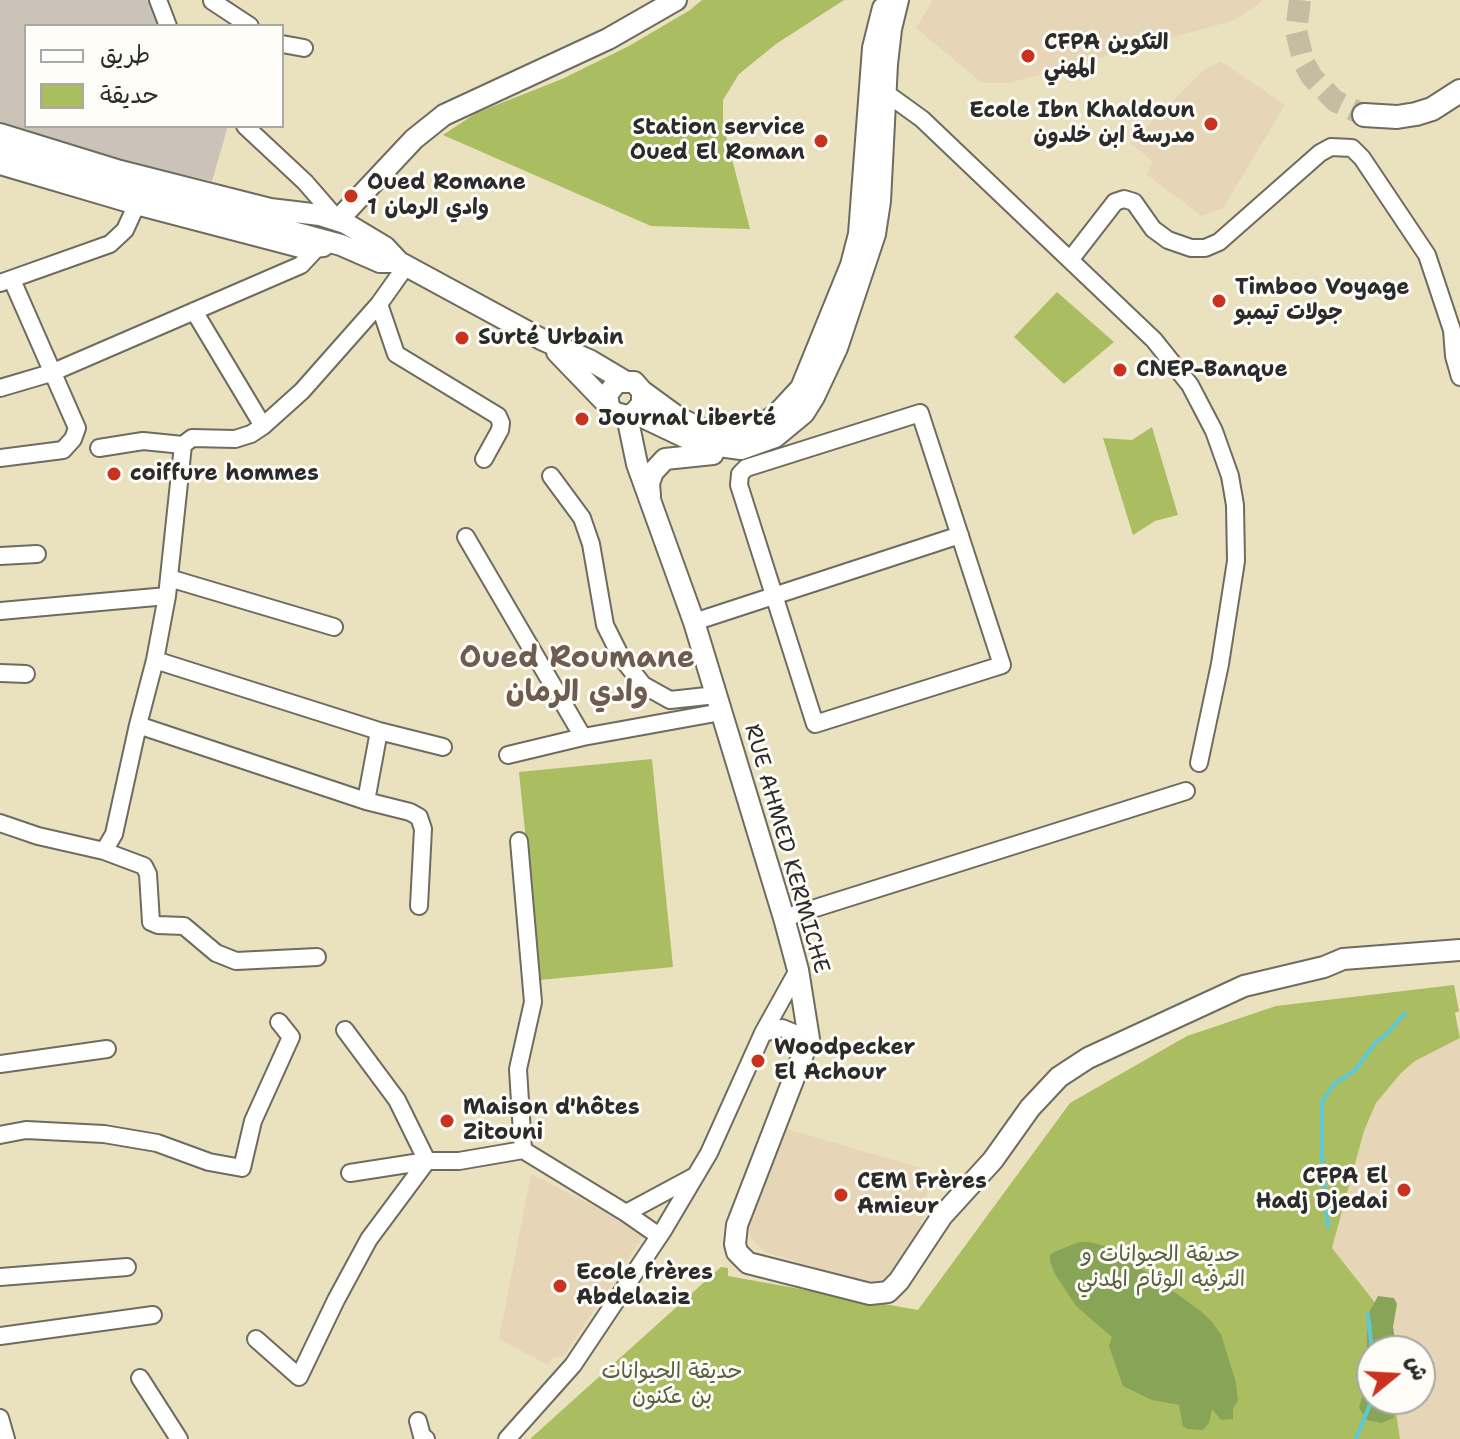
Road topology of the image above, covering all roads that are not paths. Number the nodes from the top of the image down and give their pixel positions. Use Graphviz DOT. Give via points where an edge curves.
graph roads {
  1 [pos="158,0"];
  2 [pos="676,0"];
  3 [pos="886,0"];
  4 [pos="898,0"];
  5 [pos="212,1"];
  6 [pos="651,7"];
  7 [pos="167,24"];
  8 [pos="247,24"];
  9 [pos="284,44"];
  10 [pos="304,48"];
  11 [pos="1460,91"];
  12 [pos="886,93"];
  13 [pos="1364,115"];
  14 [pos="247,128"];
  15 [pos="268,128"];
  16 [pos="0,134"];
  17 [pos="267,147"];
  18 [pos="0,153"];
  19 [pos="0,166"];
  20 [pos="136,206"];
  21 [pos="338,220"];
  22 [pos="323,246"];
  23 [pos="1070,260"];
  24 [pos="402,264"];
  25 [pos="6,282"];
  26 [pos="379,304"];
  27 [pos="194,311"];
  28 [pos="541,339"];
  29 [pos="51,373"];
  30 [pos="1460,377"];
  31 [pos="623,380"];
  32 [pos="0,388"];
  33 [pos="642,391"];
  34 [pos="623,412"];
  35 [pos="263,426"];
  36 [pos="183,445"];
  37 [pos="99,448"];
  38 [pos="726,449"];
  39 [pos="0,458"];
  40 [pos="484,459"];
  41 [pos="551,476"];
  42 [pos="650,500"];
  43 [pos="960,535"];
  44 [pos="466,537"];
  45 [pos="37,554"];
  46 [pos="0,556"];
  47 [pos="169,578"];
  48 [pos="167,596"];
  49 [pos="775,596"];
  50 [pos="0,611"];
  51 [pos="694,622"];
  52 [pos="334,627"];
  53 [pos="155,660"];
  54 [pos="0,673"];
  55 [pos="26,674"];
  56 [pos="718,703"];
  57 [pos="138,725"];
  58 [pos="379,731"];
  59 [pos="583,737"];
  60 [pos="443,747"];
  61 [pos="508,755"];
  62 [pos="1199,763"];
  63 [pos="1186,791"];
  64 [pos="366,801"];
  65 [pos="0,823"];
  66 [pos="519,841"];
  67 [pos="104,851"];
  68 [pos="419,906"];
  69 [pos="784,918"];
  70 [pos="1460,950"];
  71 [pos="317,957"];
  72 [pos="1460,961"];
  73 [pos="1324,967"];
  74 [pos="798,970"];
  75 [pos="279,1022"];
  76 [pos="345,1030"];
  77 [pos="763,1033"];
  78 [pos="809,1039"];
  79 [pos="107,1049"];
  80 [pos="0,1064"];
  81 [pos="0,1135"];
  82 [pos="523,1150"];
  83 [pos="427,1161"];
  84 [pos="350,1173"];
  85 [pos="694,1177"];
  86 [pos="626,1213"];
  87 [pos="659,1236"];
  88 [pos="127,1267"];
  89 [pos="0,1277"];
  90 [pos="153,1315"];
  91 [pos="0,1336"];
  92 [pos="256,1339"];
  93 [pos="140,1378"];
  94 [pos="0,1418"];
  95 [pos="418,1421"];
  96 [pos="6,1439"];
  97 [pos="179,1439"];
  98 [pos="426,1439"];
  99 [pos="507,1439"];
  1 -- 7 [label="street"];
  2 -- 6 [label="main road"];
  3 -- 33 [label="main road" via="873,48 859,234 801,388 759,426 722,434 679,418"];
  4 -- 12 [label="main road"];
  5 -- 8 [label="street"];
  6 -- 21 [label="main road" via="555,64 444,115 414,139"];
  9 -- 10 [label="street"];
  11 -- 13 [label="highway" via="1416,114"];
  12 -- 23 [label="street" via="922,119"];
  12 -- 38 [label="main road" via="875,234 837,348 814,397 791,426 756,445"];
  14 -- 17 [label="street"];
  15 -- 17 [label="street"];
  16 -- 21 [label="main road" via="120,171 270,209"];
  17 -- 21 [label="street"];
  18 -- 22 [label="main road"];
  19 -- 20 [label="street"];
  20 -- 22 [label="street" via="304,250"];
  20 -- 25 [label="street" via="125,230 110,244"];
  21 -- 24 [label="main road" via="385,247"];
  22 -- 24 [label="main road"];
  22 -- 27 [label="street" via="301,265"];
  23 -- 30 [label="street" via="1115,202 1124,199 1134,202 1168,240 1205,248 1219,242 1320,153 1331,147 1352,148 1427,255 1452,330"];
  23 -- 62 [label="street" via="1173,361 1204,410 1230,476 1236,561"];
  24 -- 26 [label="street"];
  24 -- 28 [label="main road"];
  25 -- 29 [label="street"];
  26 -- 35 [label="street" via="302,391"];
  26 -- 40 [label="street" via="396,354 498,416 500,430"];
  27 -- 29 [label="street"];
  27 -- 35 [label="street"];
  28 -- 31 [label="main road"];
  28 -- 34 [label="main road"];
  29 -- 32 [label="street"];
  29 -- 39 [label="street" via="76,422 73,439 55,453"];
  31 -- 33 [label="main road"];
  31 -- 34 [label="main road" via="609,389"];
  33 -- 34 [label="main road" via="642,404"];
  34 -- 38 [label="main road" via="697,443"];
  34 -- 42 [label="main road, RUE AHMED KERMICHE"];
  35 -- 36 [label="street" via="235,439 192,438"];
  36 -- 37 [label="street" via="143,441"];
  36 -- 47 [label="street"];
  38 -- 42 [label="main road" via="665,459 649,483"];
  41 -- 56 [label="street" via="582,518 605,625 621,657 643,685 670,700"];
  42 -- 51 [label="main road, RUE AHMED KERMICHE"];
  43 -- 49 [label="street"];
  43 -- 49 [label="street" via="920,413 746,468 739,485"];
  43 -- 49 [label="street" via="1002,665 815,724"];
  44 -- 59 [label="street"];
  45 -- 46 [label="street"];
  47 -- 48 [label="street"];
  47 -- 52 [label="street"];
  48 -- 50 [label="street"];
  48 -- 53 [label="street"];
  49 -- 51 [label="street"];
  51 -- 56 [label="main road, RUE AHMED KERMICHE"];
  53 -- 57 [label="street"];
  53 -- 58 [label="street"];
  54 -- 55 [label="street"];
  56 -- 59 [label="street"];
  56 -- 69 [label="main road, RUE AHMED KERMICHE"];
  57 -- 64 [label="street"];
  57 -- 67 [label="street" via="114,834"];
  58 -- 60 [label="street"];
  58 -- 64 [label="street"];
  59 -- 61 [label="street"];
  63 -- 69 [label="street"];
  64 -- 68 [label="street" via="419,817"];
  65 -- 67 [label="street"];
  66 -- 82 [label="street" via="533,1002 518,1069"];
  67 -- 71 [label="street" via="144,866 151,922 184,926 216,953 236,961"];
  69 -- 74 [label="main road, RUE AHMED KERMICHE"];
  70 -- 73 [label="main road" via="1343,959"];
  72 -- 73 [label="main road"];
  73 -- 78 [label="main road" via="1218,996 1059,1077 942,1216 894,1287 879,1294 758,1267 742,1259 735,1244 737,1225"];
  74 -- 77 [label="street"];
  74 -- 78 [label="main road, RUE AHMED KERMICHE"];
  75 -- 81 [label="street" via="291,1037 253,1121 242,1168 104,1134 26,1130"];
  76 -- 83 [label="street" via="397,1100"];
  77 -- 78 [label="street" via="782,1028"];
  77 -- 85 [label="street"];
  79 -- 80 [label="street"];
  82 -- 83 [label="street"];
  82 -- 86 [label="street"];
  83 -- 84 [label="street"];
  83 -- 92 [label="street" via="369,1239 299,1377"];
  85 -- 86 [label="street"];
  85 -- 87 [label="street"];
  86 -- 87 [label="street"];
  87 -- 99 [label="street" via="573,1365"];
  88 -- 89 [label="street"];
  90 -- 91 [label="street"];
  93 -- 97 [label="street"];
  94 -- 96 [label="street"];
  95 -- 98 [label="street"];
}
